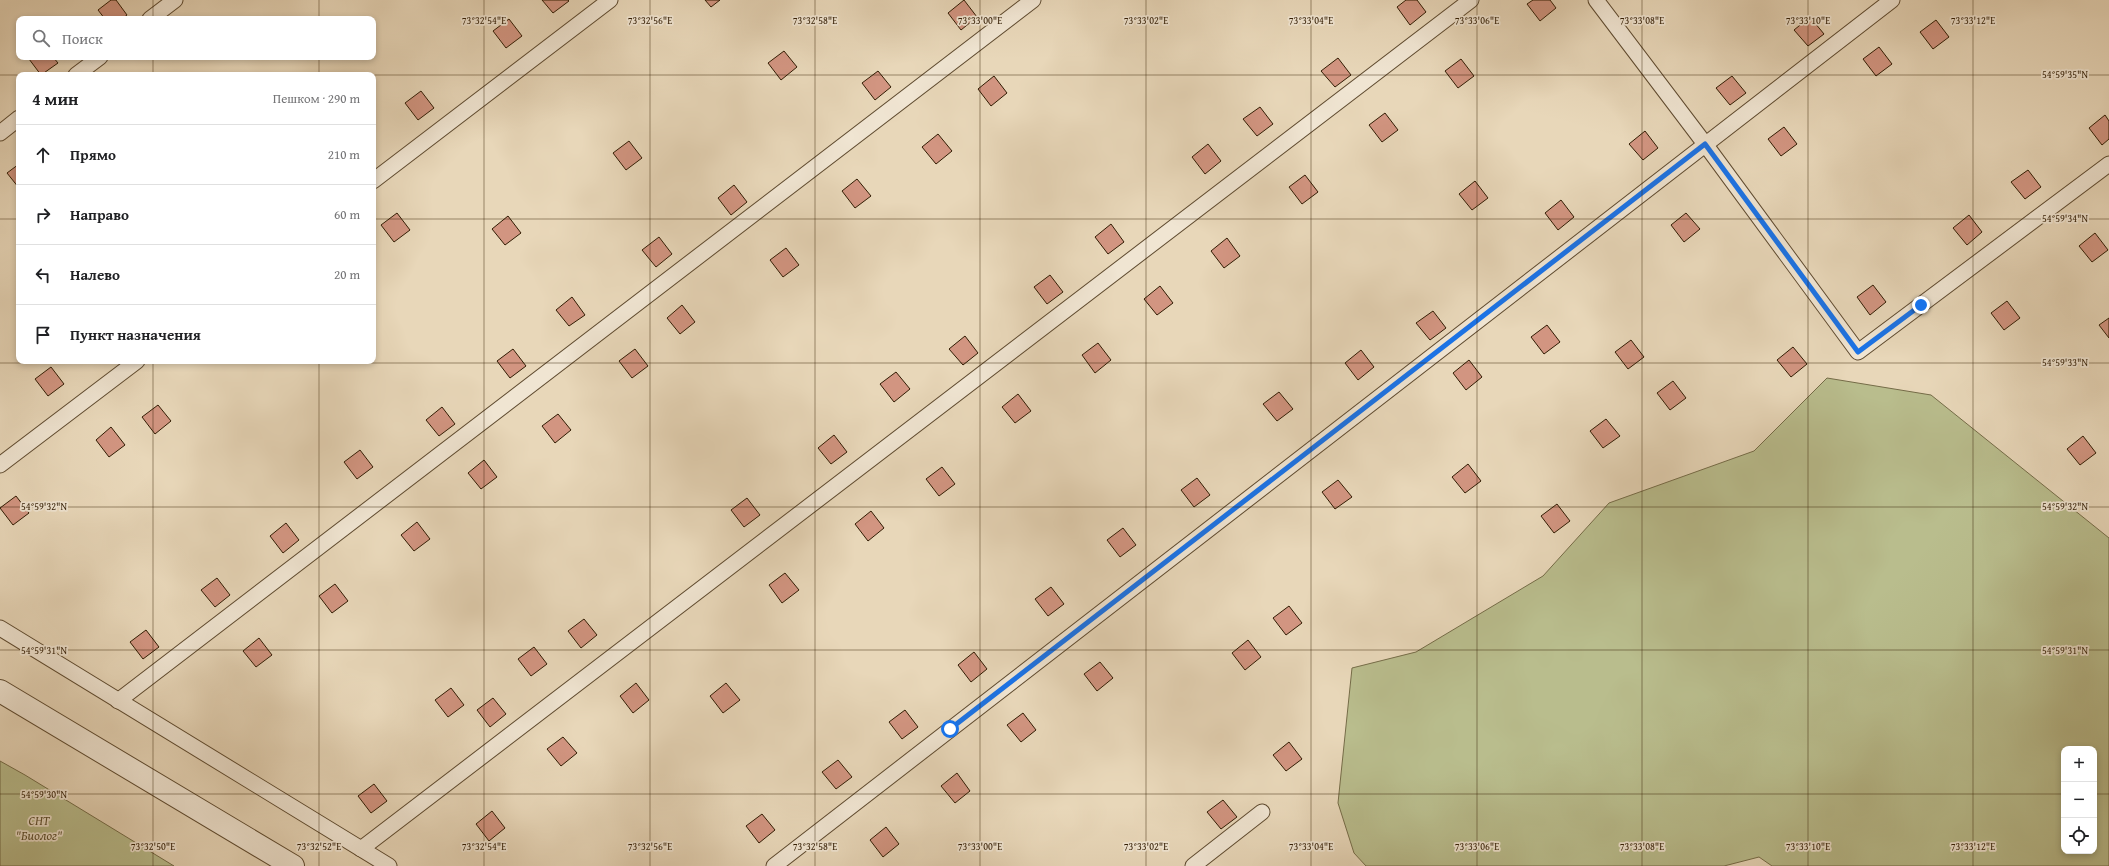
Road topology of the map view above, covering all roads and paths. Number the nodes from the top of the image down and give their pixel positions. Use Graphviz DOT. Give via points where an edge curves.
graph roads {
  1 [pos="175,0"];
  2 [pos="610,0"];
  3 [pos="1034,0"];
  4 [pos="1471,0"];
  5 [pos="1596,0"];
  6 [pos="1892,0"];
  7 [pos="154,16"];
  8 [pos="96,60"];
  9 [pos="80,72"];
  10 [pos="16,120"];
  11 [pos="0,133"];
  12 [pos="1705,144"];
  13 [pos="2109,164"];
  14 [pos="376,179"];
  15 [pos="133,364"];
  16 [pos="0,465"];
  17 [pos="0,628"];
  18 [pos="0,691"];
  19 [pos="118,701"];
  20 [pos="1262,812"];
  21 [pos="361,849"];
  22 [pos="293,866"];
  23 [pos="389,866"];
  24 [pos="774,866"];
  25 [pos="1193,866"];
  1 -- 7 [label="lane"];
  2 -- 14 [label="lane"];
  3 -- 19 [label="lane"];
  4 -- 21 [label="lane"];
  5 -- 12 [label="lane"];
  6 -- 12 [label="lane"];
  8 -- 9 [label="lane"];
  10 -- 11 [label="lane"];
  12 -- 13 [label="lane" via="1858,352"];
  12 -- 24 [label="lane"];
  15 -- 16 [label="lane"];
  17 -- 19 [label="lane"];
  18 -- 22 [label="street"];
  19 -- 21 [label="lane"];
  20 -- 25 [label="lane"];
  21 -- 23 [label="lane"];
}
